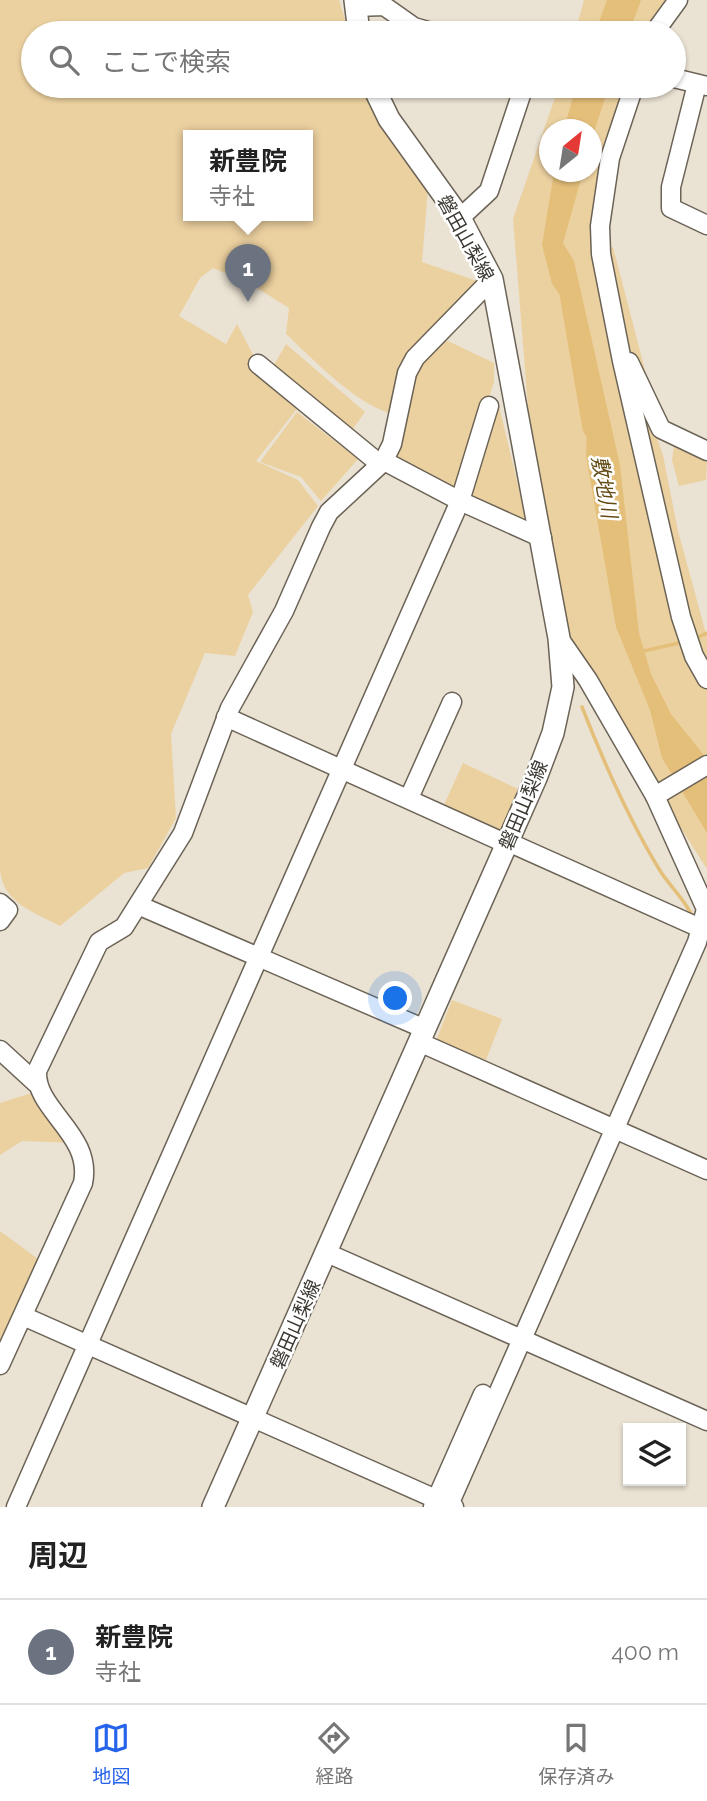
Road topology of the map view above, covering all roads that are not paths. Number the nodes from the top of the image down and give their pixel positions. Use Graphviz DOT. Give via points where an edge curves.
graph roads {
  1 [pos="667,0"];
  2 [pos="678,0"];
  3 [pos="356,3"];
  4 [pos="358,21"];
  5 [pos="405,21"];
  6 [pos="658,21"];
  7 [pos="662,21"];
  8 [pos="702,85"];
  9 [pos="379,98"];
  10 [pos="520,98"];
  11 [pos="630,98"];
  12 [pos="460,218"];
  13 [pos="707,225"];
  14 [pos="492,279"];
  15 [pos="621,350"];
  16 [pos="258,364"];
  17 [pos="489,406"];
  18 [pos="707,451"];
  19 [pos="383,462"];
  20 [pos="460,501"];
  21 [pos="542,538"];
  22 [pos="559,638"];
  23 [pos="707,679"];
  24 [pos="452,702"];
  25 [pos="226,717"];
  26 [pos="707,765"];
  27 [pos="342,767"];
  28 [pos="409,798"];
  29 [pos="659,799"];
  30 [pos="507,843"];
  31 [pos="691,852"];
  32 [pos="0,903"];
  33 [pos="138,905"];
  34 [pos="0,921"];
  35 [pos="701,939"];
  36 [pos="259,960"];
  37 [pos="422,1035"];
  38 [pos="0,1051"];
  39 [pos="36,1083"];
  40 [pos="613,1128"];
  41 [pos="707,1170"];
  42 [pos="327,1253"];
  43 [pos="23,1316"];
  44 [pos="515,1336"];
  45 [pos="90,1345"];
  46 [pos="0,1366"];
  47 [pos="253,1416"];
  48 [pos="707,1421"];
  49 [pos="444,1505"];
  50 [pos="16,1507"];
  51 [pos="213,1507"];
  1 -- 6 [label="street"];
  2 -- 7 [label="street"];
  3 -- 4 [label="main road"];
  3 -- 5 [label="street" via="384,6"];
  8 -- 13 [label="street" via="671,187 671,208"];
  9 -- 12 [label="main road, 磐田山梨線"];
  10 -- 12 [label="street" via="489,191"];
  11 -- 15 [label="street" via="610,159 600,226 602,266"];
  12 -- 14 [label="main road, 磐田山梨線"];
  14 -- 19 [label="street" via="415,358"];
  14 -- 21 [label="main road, 磐田山梨線"];
  15 -- 18 [label="street" via="662,429"];
  15 -- 23 [label="street" via="681,617"];
  16 -- 19 [label="street"];
  17 -- 20 [label="street"];
  19 -- 20 [label="street"];
  19 -- 25 [label="street" via="325,520 284,611"];
  20 -- 21 [label="street"];
  20 -- 27 [label="street"];
  21 -- 22 [label="main road, 磐田山梨線"];
  22 -- 29 [label="street"];
  22 -- 30 [label="main road, 磐田山梨線" via="564,687 554,733"];
  24 -- 28 [label="street"];
  25 -- 27 [label="street"];
  25 -- 33 [label="street" via="183,833"];
  26 -- 29 [label="street"];
  27 -- 28 [label="street"];
  27 -- 36 [label="street"];
  28 -- 30 [label="street"];
  29 -- 31 [label="street"];
  29 -- 35 [label="street" via="706,909"];
  30 -- 35 [label="street"];
  30 -- 37 [label="main road, 磐田山梨線"];
  32 -- 34 [label="street" via="8,910"];
  33 -- 36 [label="street"];
  33 -- 39 [label="street" via="124,927 99,942 37,1071"];
  35 -- 40 [label="street"];
  36 -- 37 [label="street"];
  36 -- 45 [label="street"];
  37 -- 40 [label="street"];
  37 -- 42 [label="main road, 磐田山梨線"];
  38 -- 39 [label="street"];
  39 -- 43 [label="street" via="77,1143 86,1168"];
  40 -- 41 [label="street"];
  40 -- 44 [label="street"];
  42 -- 44 [label="street"];
  42 -- 47 [label="main road, 磐田山梨線"];
  43 -- 45 [label="street"];
  43 -- 46 [label="street"];
  44 -- 48 [label="street"];
  44 -- 49 [label="street"];
  45 -- 47 [label="street"];
  45 -- 50 [label="street"];
  47 -- 49 [label="street"];
  47 -- 51 [label="main road, 磐田山梨線"];
}
